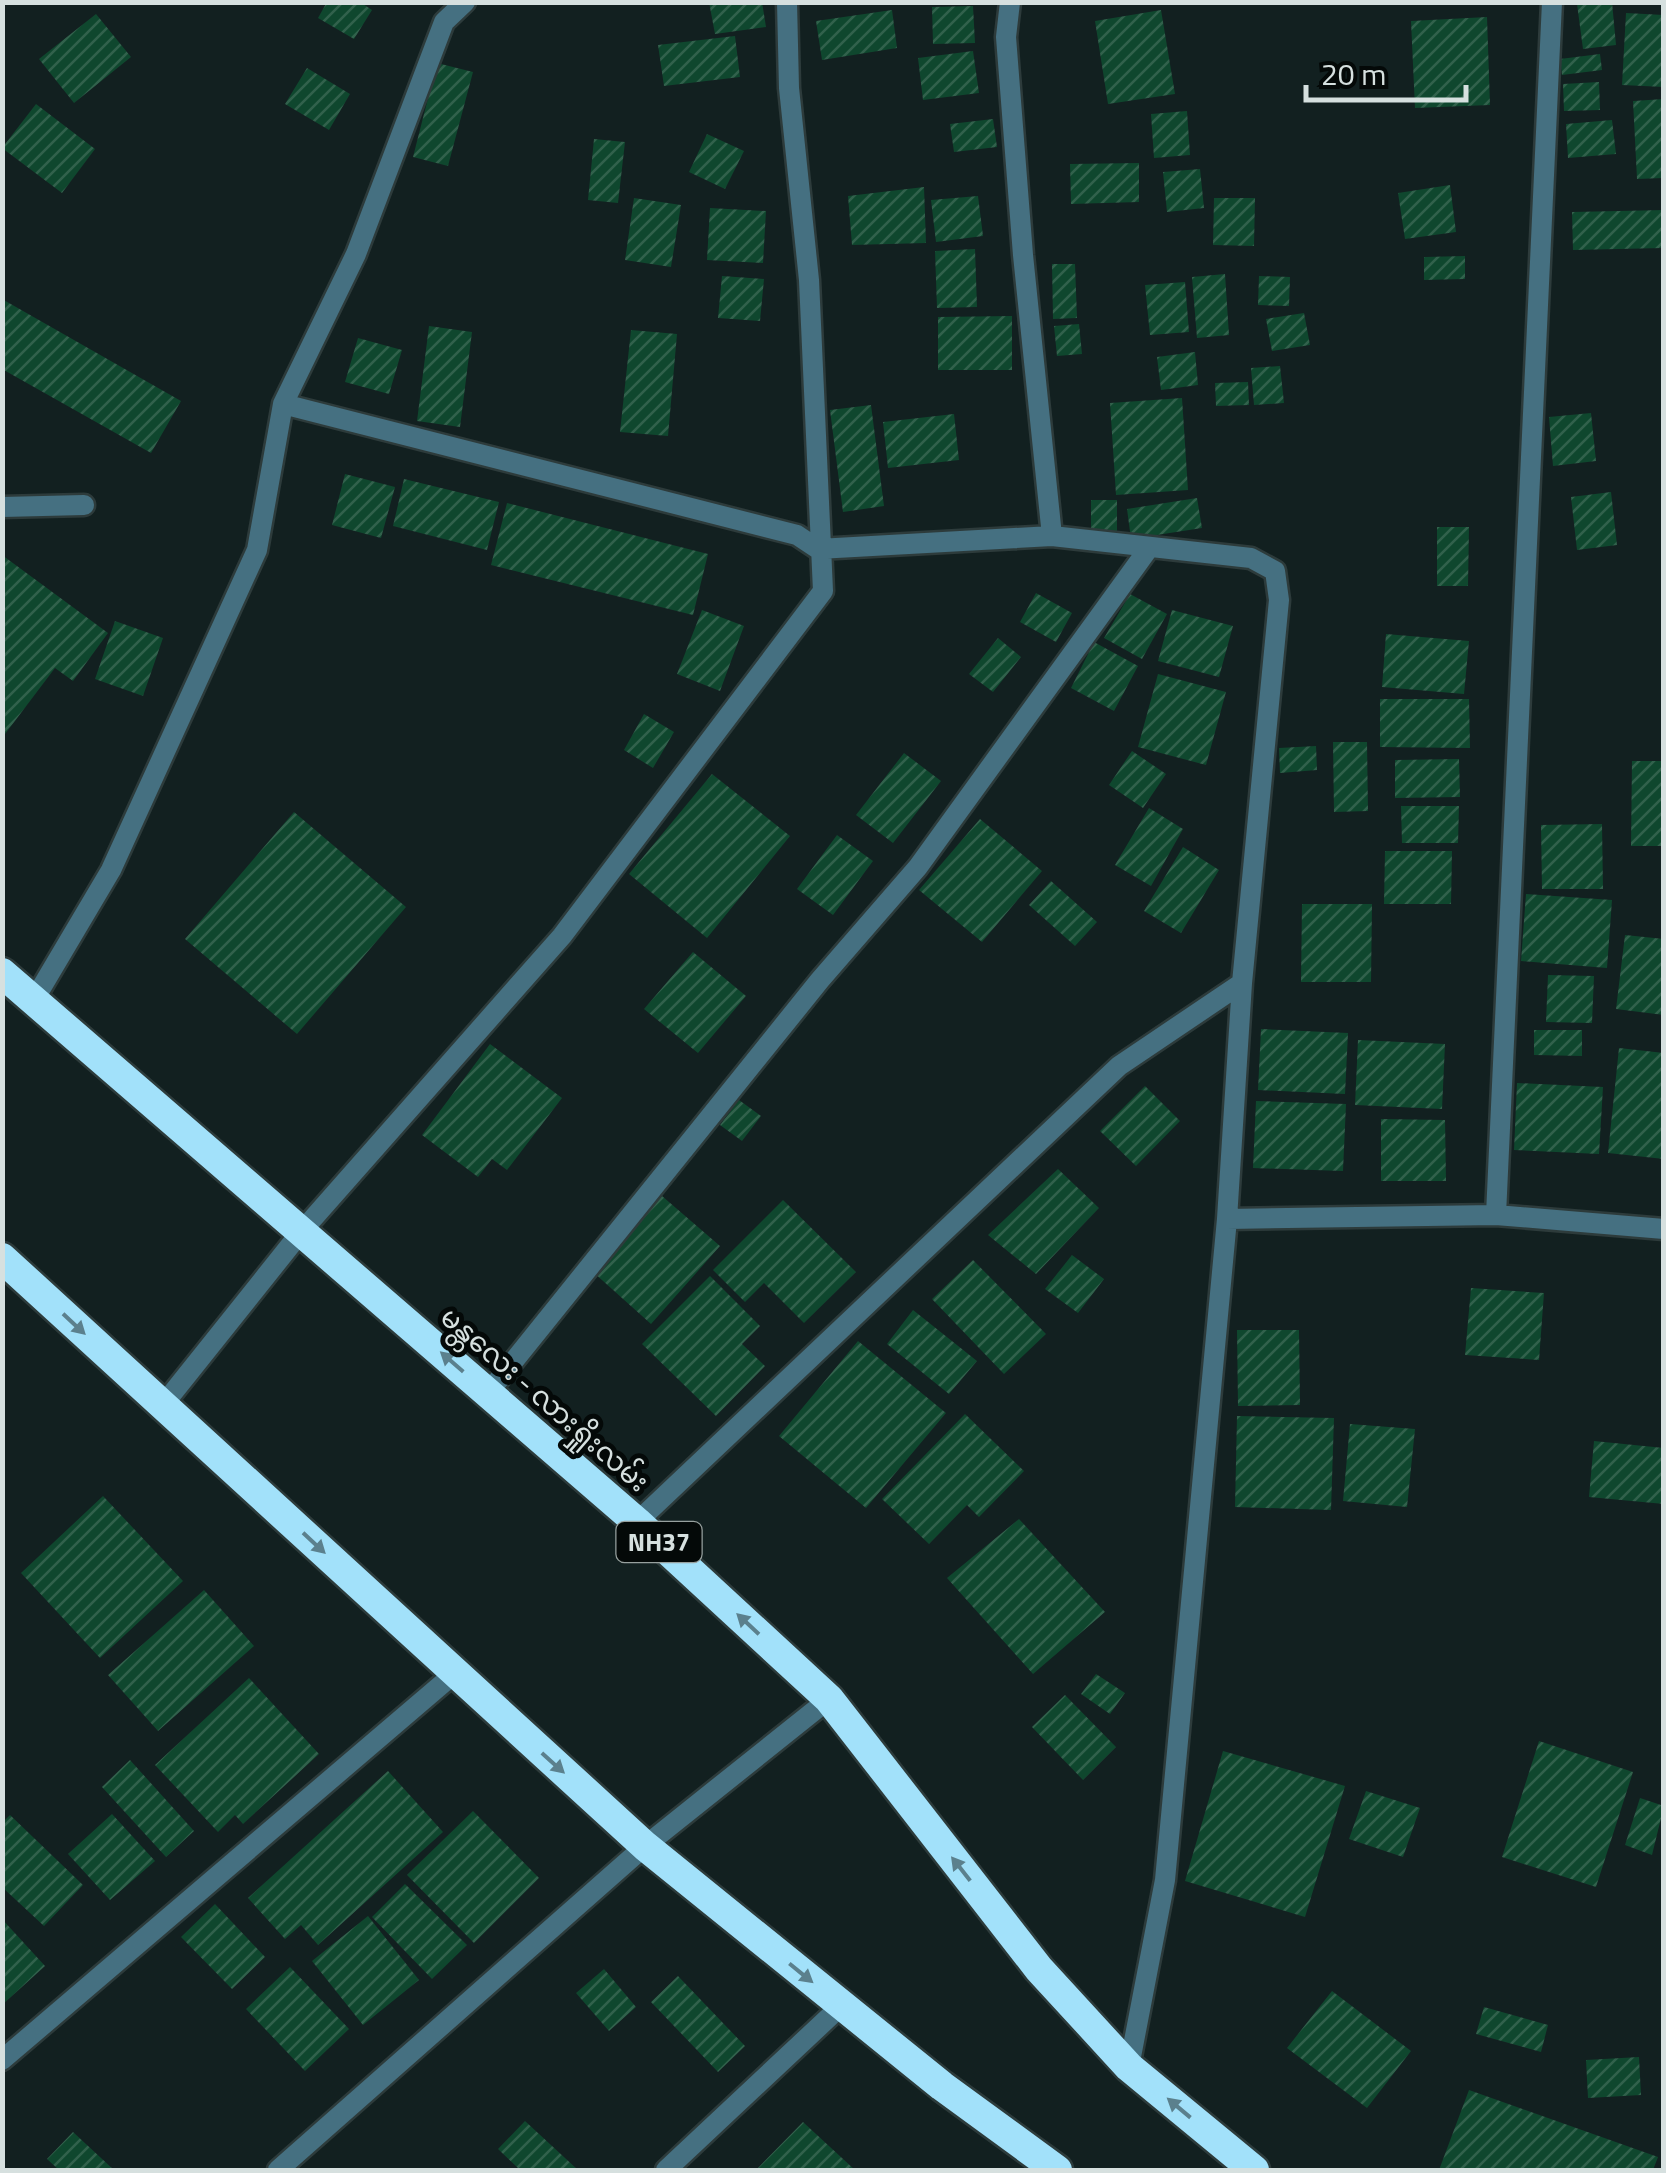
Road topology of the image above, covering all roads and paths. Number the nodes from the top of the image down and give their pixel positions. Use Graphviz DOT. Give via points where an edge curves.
graph roads {
  1 [pos="465,2"];
  2 [pos="786,2"];
  3 [pos="1010,2"];
  4 [pos="1552,2"];
  5 [pos="283,404"];
  6 [pos="84,505"];
  7 [pos="2,507"];
  8 [pos="1052,536"];
  9 [pos="1149,548"];
  10 [pos="818,549"];
  11 [pos="2,974"];
  12 [pos="1242,983"];
  13 [pos="34,1000"];
  14 [pos="1496,1215"];
  15 [pos="1227,1219"];
  16 [pos="1664,1229"];
  17 [pos="302,1232"];
  18 [pos="2,1258"];
  19 [pos="488,1393"];
  20 [pos="163,1405"];
  21 [pos="638,1522"];
  22 [pos="455,1673"];
  23 [pos="829,1700"];
  24 [pos="645,1846"];
  25 [pos="842,2005"];
  26 [pos="2,2060"];
  27 [pos="1129,2067"];
  28 [pos="1048,2169"];
  29 [pos="278,2170"];
  30 [pos="666,2170"];
  31 [pos="1254,2170"];
  1 -- 5 [label="street" via="444,22 356,254"];
  2 -- 10 [label="street" via="810,280"];
  3 -- 8 [label="street" via="1006,38 1023,255"];
  4 -- 14 [label="street"];
  5 -- 10 [label="street" via="797,536"];
  5 -- 13 [label="street" via="257,550 111,870"];
  6 -- 7 [label="street"];
  8 -- 9 [label="street"];
  8 -- 10 [label="street"];
  9 -- 12 [label="street" via="1251,558 1275,571 1279,600"];
  9 -- 19 [label="street" via="918,867"];
  10 -- 17 [label="street" via="823,590 586,905"];
  11 -- 13 [label="highway, မန္တလေး - လားရှိုးလမ်း / NH37"];
  12 -- 15 [label="street"];
  12 -- 21 [label="street" via="1118,1066"];
  13 -- 17 [label="highway, မန္တလေး - လားရှိုးလမ်း / NH37"];
  14 -- 15 [label="street"];
  14 -- 16 [label="street"];
  15 -- 27 [label="street" via="1165,1880"];
  19 -- 17 [label="highway, မန္တလေး - လားရှိုးလမ်း / NH37, one-way"];
  17 -- 20 [label="street"];
  18 -- 20 [label="highway, one-way"];
  19 -- 21 [label="highway, မန္တလေး - လားရှိုးလမ်း / NH37"];
  20 -- 22 [label="highway, one-way"];
  23 -- 21 [label="highway, မန္တလေး - လားရှိုးလမ်း / NH37, one-way"];
  22 -- 24 [label="highway, one-way"];
  22 -- 26 [label="street"];
  23 -- 24 [label="street"];
  27 -- 23 [label="highway, မန္တလေး - လားရှိုးလမ်း / NH37, one-way" via="1038,1969"];
  24 -- 25 [label="highway, one-way"];
  24 -- 29 [label="street"];
  25 -- 28 [label="highway"];
  25 -- 30 [label="street"];
  31 -- 27 [label="highway, မန္တလေး - လားရှိုးလမ်း / NH37, one-way"];
}
